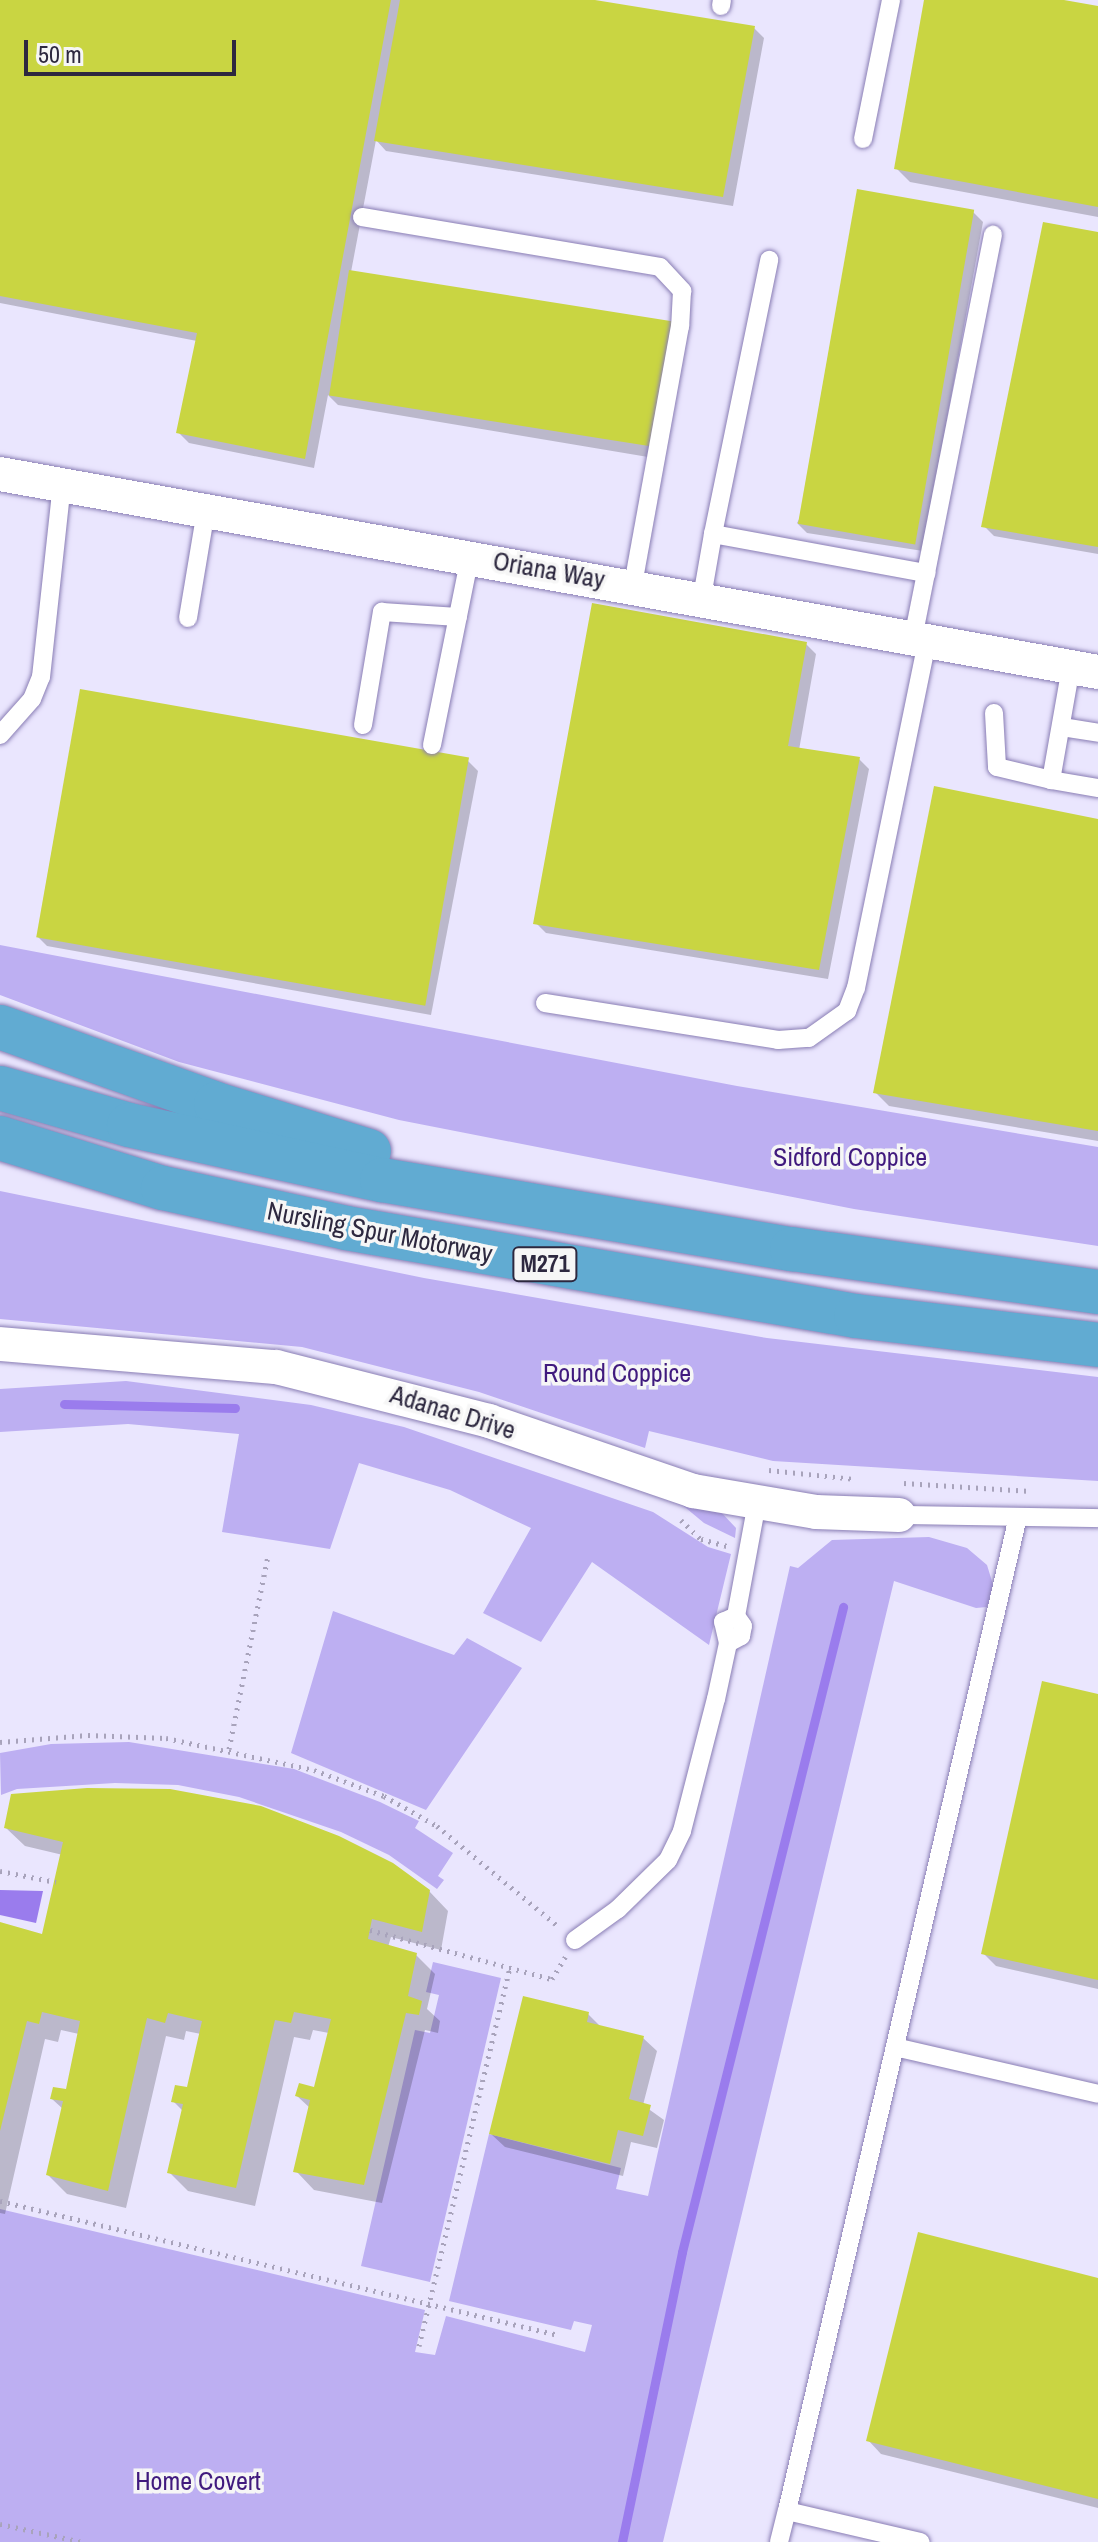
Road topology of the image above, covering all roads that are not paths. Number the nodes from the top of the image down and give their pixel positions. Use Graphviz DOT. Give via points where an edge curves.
graph roads {
  1 [pos="891,0"];
  2 [pos="863,139"];
  3 [pos="362,217"];
  4 [pos="993,235"];
  5 [pos="769,260"];
  6 [pos="0,474"];
  7 [pos="62,484"];
  8 [pos="206,510"];
  9 [pos="713,534"];
  10 [pos="470,556"];
  11 [pos="926,573"];
  12 [pos="633,585"];
  13 [pos="702,597"];
  14 [pos="458,617"];
  15 [pos="188,618"];
  16 [pos="920,639"];
  17 [pos="1085,669"];
  18 [pos="994,713"];
  19 [pos="363,725"];
  20 [pos="1062,727"];
  21 [pos="1098,733"];
  22 [pos="0,735"];
  23 [pos="432,745"];
  24 [pos="1051,780"];
  25 [pos="1098,788"];
  26 [pos="545,1003"];
  27 [pos="0,1027"];
  28 [pos="0,1088"];
  29 [pos="0,1138"];
  30 [pos="0,1168"];
  31 [pos="163,1188"];
  32 [pos="566,1210"];
  33 [pos="1098,1292"];
  34 [pos="0,1344"];
  35 [pos="1098,1345"];
  36 [pos="897,1498"];
  37 [pos="757,1503"];
  38 [pos="1018,1517"];
  39 [pos="1098,1518"];
  40 [pos="575,1940"];
  41 [pos="895,2047"];
  42 [pos="1098,2094"];
  43 [pos="787,2511"];
  44 [pos="779,2542"];
  45 [pos="920,2542"];
  1 -- 2 [label="lane"];
  3 -- 12 [label="lane" via="660,267 682,291"];
  4 -- 11 [label="lane"];
  5 -- 9 [label="lane"];
  6 -- 7 [label="street, Oriana Way"];
  7 -- 8 [label="street, Oriana Way"];
  7 -- 22 [label="lane" via="41,677 32,699"];
  8 -- 10 [label="street, Oriana Way"];
  8 -- 15 [label="lane"];
  9 -- 11 [label="lane"];
  9 -- 13 [label="lane"];
  10 -- 12 [label="street, Oriana Way"];
  10 -- 14 [label="lane"];
  11 -- 16 [label="lane"];
  12 -- 13 [label="street, Oriana Way"];
  13 -- 16 [label="street, Oriana Way"];
  14 -- 19 [label="lane" via="382,612"];
  14 -- 23 [label="lane"];
  16 -- 17 [label="street, Oriana Way"];
  16 -- 26 [label="lane" via="856,988 847,1011 809,1038 778,1040"];
  17 -- 20 [label="lane"];
  18 -- 24 [label="lane" via="997,767"];
  20 -- 21 [label="lane"];
  20 -- 24 [label="lane"];
  24 -- 25 [label="lane"];
  27 -- 32 [label="highway, M271" via="216,1104"];
  28 -- 32 [label="highway, Nursling Spur Motorway / M271" via="129,1125 338,1171"];
  29 -- 31 [label="highway, Nursling Spur Motorway / M271"];
  30 -- 31 [label="highway, M271"];
  31 -- 35 [label="highway, Nursling Spur Motorway / M271" via="346,1228 661,1285 856,1316"];
  32 -- 33 [label="highway, Nursling Spur Motorway / M271"];
  34 -- 37 [label="street, Adanac Drive" via="153,1354 338,1379 489,1421 693,1491"];
  36 -- 37 [label="street, Adanac Drive" via="816,1512"];
  36 -- 38 [label="lane"];
  37 -- 40 [label="lane" via="736,1616 743,1626 741,1636 728,1643 686,1818 668,1860 618,1909"];
  38 -- 39 [label="lane"];
  38 -- 41 [label="lane"];
  41 -- 42 [label="lane"];
  41 -- 43 [label="lane"];
  43 -- 44 [label="lane"];
  43 -- 45 [label="lane"];
}
